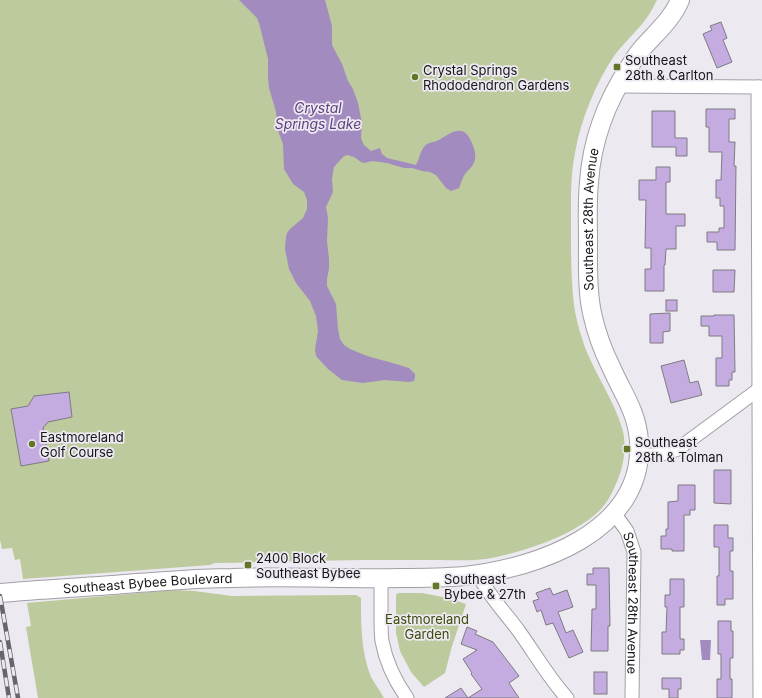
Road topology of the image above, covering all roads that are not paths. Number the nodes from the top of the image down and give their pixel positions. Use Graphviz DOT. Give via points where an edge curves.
graph roads {
  1 [pos="680,0"];
  2 [pos="617,86"];
  3 [pos="760,87"];
  4 [pos="761,388"];
  5 [pos="638,455"];
  6 [pos="614,513"];
  7 [pos="478,574"];
  8 [pos="381,578"];
  9 [pos="0,593"];
  10 [pos="407,698"];
  11 [pos="566,698"];
  12 [pos="632,698"];
  13 [pos="760,698"];
  1 -- 2 [label="main road, Southeast 28th Avenue" via="673,14 638,53"];
  2 -- 3 [label="street"];
  2 -- 5 [label="main road, Southeast 28th Avenue" via="600,126 591,163 588,198 589,285 591,311 601,342 612,370 630,403 639,442"];
  3 -- 4 [label="street"];
  4 -- 5 [label="street" via="678,449 656,456"];
  4 -- 13 [label="street"];
  5 -- 6 [label="main road, Southeast 28th Avenue" via="628,493"];
  6 -- 7 [label="main road, Southeast Bybee Boulevard" via="593,532 565,548 502,570"];
  6 -- 12 [label="street, Southeast 28th Avenue" via="627,531 634,552"];
  7 -- 8 [label="main road, Southeast Bybee Boulevard"];
  7 -- 11 [label="street" via="484,586"];
  8 -- 9 [label="main road, Southeast Bybee Boulevard" via="229,578"];
  8 -- 10 [label="street" via="384,651 393,675"];
}
